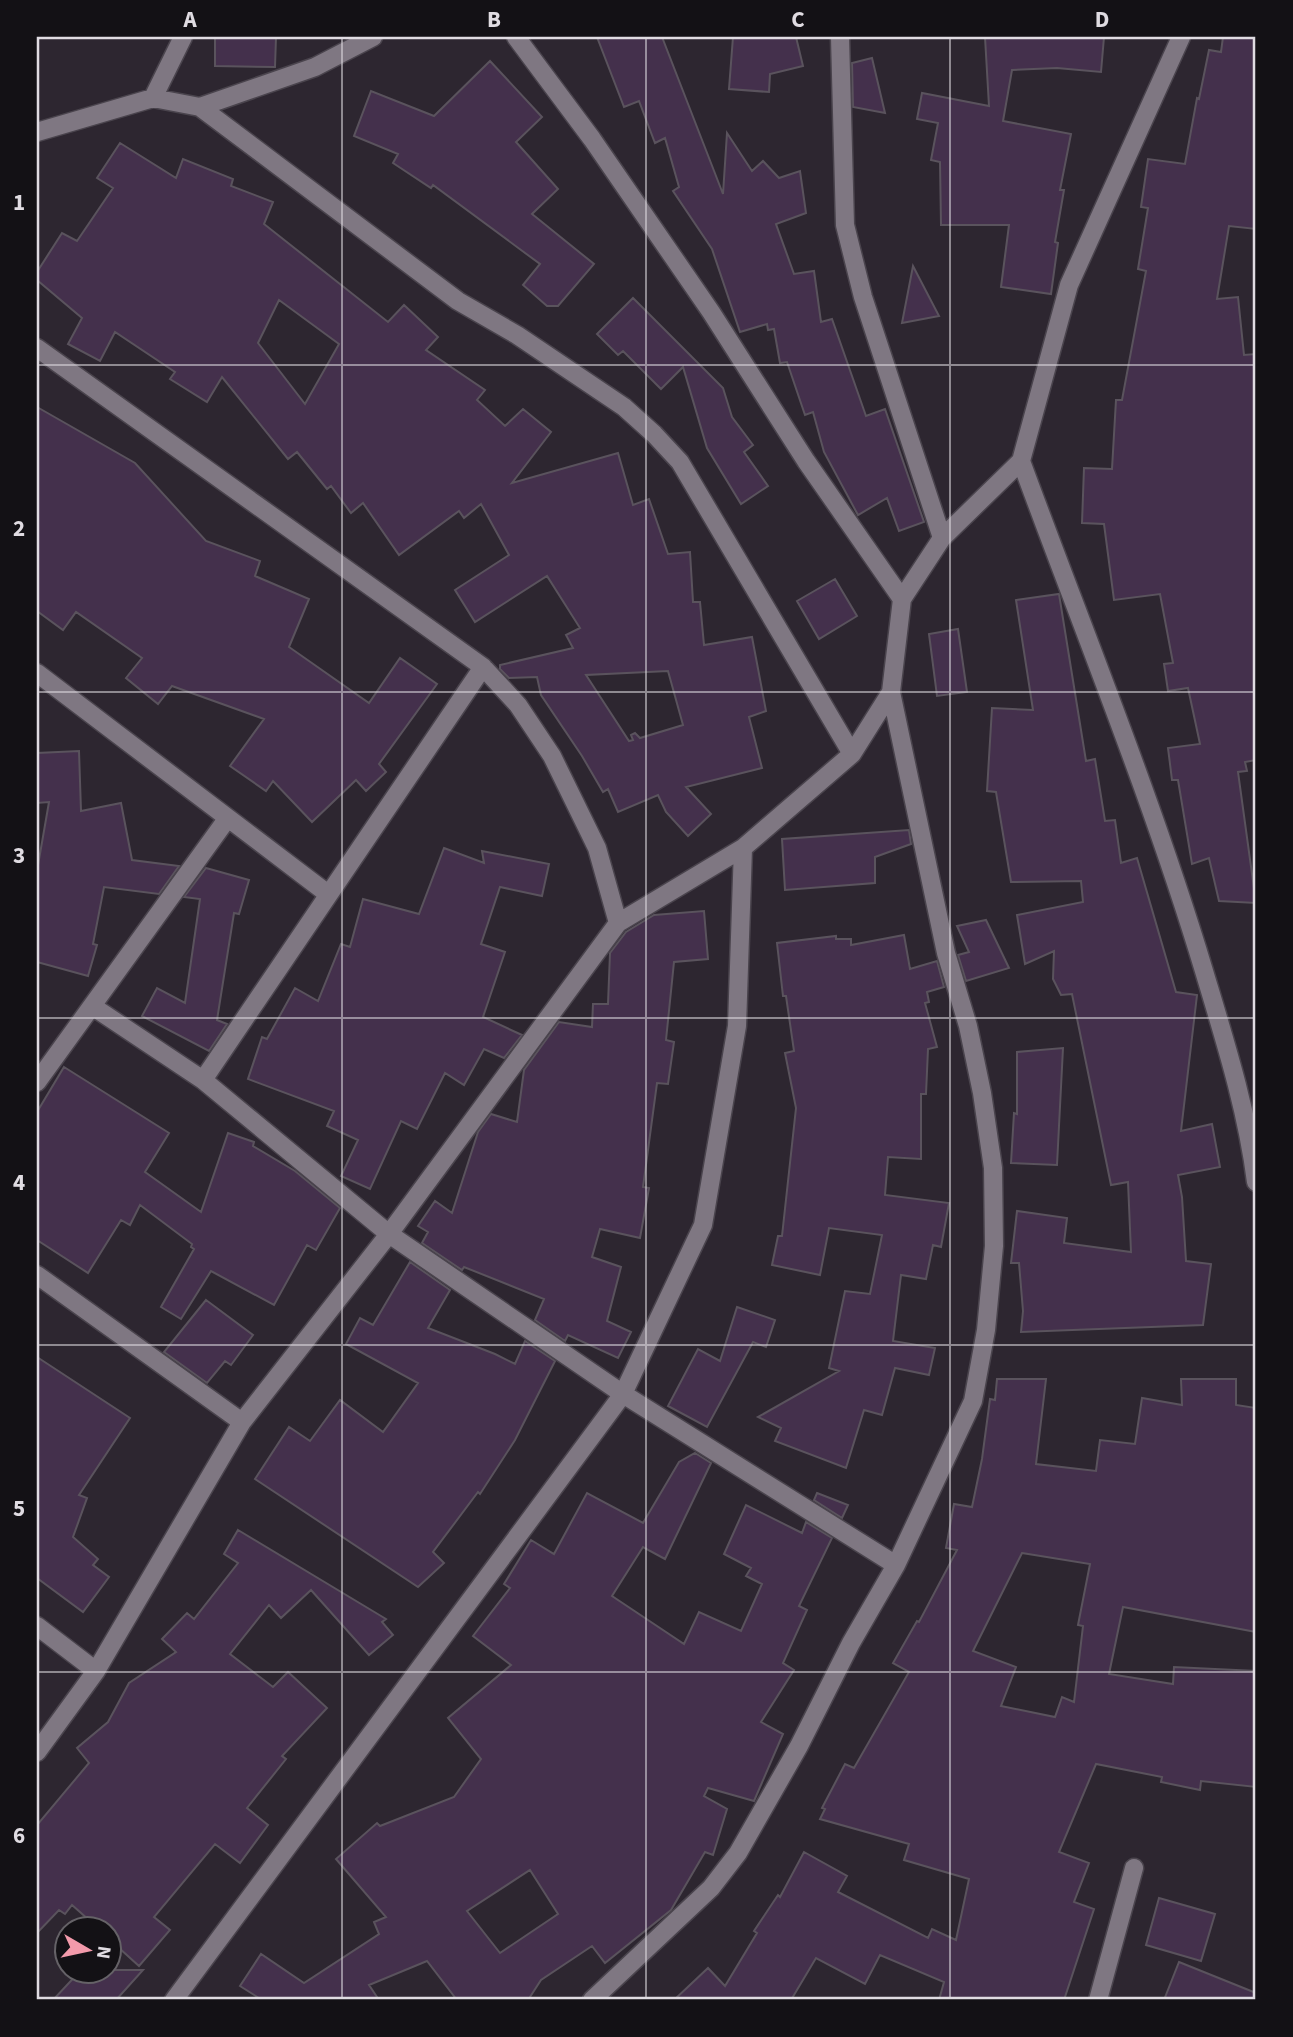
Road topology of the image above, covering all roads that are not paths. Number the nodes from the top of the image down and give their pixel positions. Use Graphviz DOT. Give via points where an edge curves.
graph roads {
  1 [pos="183,37"];
  2 [pos="373,37"];
  3 [pos="516,37"];
  4 [pos="839,37"];
  5 [pos="1181,37"];
  6 [pos="153,98"];
  7 [pos="200,107"];
  8 [pos="37,132"];
  9 [pos="37,348"];
  10 [pos="1021,461"];
  11 [pos="942,538"];
  12 [pos="902,599"];
  13 [pos="483,667"];
  14 [pos="37,673"];
  15 [pos="891,692"];
  16 [pos="852,754"];
  17 [pos="227,819"];
  18 [pos="743,848"];
  19 [pos="328,894"];
  20 [pos="618,923"];
  21 [pos="92,1006"];
  22 [pos="203,1080"];
  23 [pos="37,1082"];
  24 [pos="1256,1182"];
  25 [pos="390,1234"];
  26 [pos="37,1275"];
  27 [pos="623,1394"];
  28 [pos="242,1422"];
  29 [pos="896,1565"];
  30 [pos="37,1626"];
  31 [pos="96,1671"];
  32 [pos="37,1752"];
  33 [pos="1134,1868"];
  34 [pos="174,2000"];
  35 [pos="592,2000"];
  36 [pos="1098,2000"];
  1 -- 6 [label="street"];
  2 -- 7 [label="street" via="315,66"];
  3 -- 12 [label="street" via="592,139"];
  4 -- 11 [label="street" via="845,225 863,297"];
  5 -- 10 [label="street" via="1069,285"];
  6 -- 7 [label="street"];
  6 -- 8 [label="street"];
  7 -- 16 [label="street" via="458,301 624,407 654,434 680,462"];
  9 -- 13 [label="street"];
  10 -- 11 [label="street"];
  10 -- 24 [label="street" via="1179,888 1234,1075 1251,1140"];
  11 -- 12 [label="street"];
  12 -- 15 [label="street"];
  13 -- 19 [label="street"];
  13 -- 20 [label="street" via="519,705 552,756 597,848"];
  14 -- 17 [label="street"];
  15 -- 16 [label="street"];
  15 -- 29 [label="street" via="946,953 982,1093 993,1168 994,1246 973,1401"];
  16 -- 18 [label="street"];
  17 -- 19 [label="street"];
  17 -- 21 [label="street"];
  18 -- 20 [label="street"];
  18 -- 27 [label="street" via="737,1026 703,1225"];
  19 -- 22 [label="street"];
  20 -- 25 [label="street"];
  21 -- 22 [label="street"];
  21 -- 23 [label="street"];
  22 -- 25 [label="street"];
  25 -- 27 [label="street"];
  25 -- 28 [label="street"];
  26 -- 28 [label="street"];
  27 -- 29 [label="street"];
  27 -- 34 [label="street"];
  28 -- 31 [label="street"];
  29 -- 35 [label="street" via="738,1853 711,1888"];
  30 -- 31 [label="street"];
  31 -- 32 [label="street"];
  33 -- 36 [label="street"];
}
